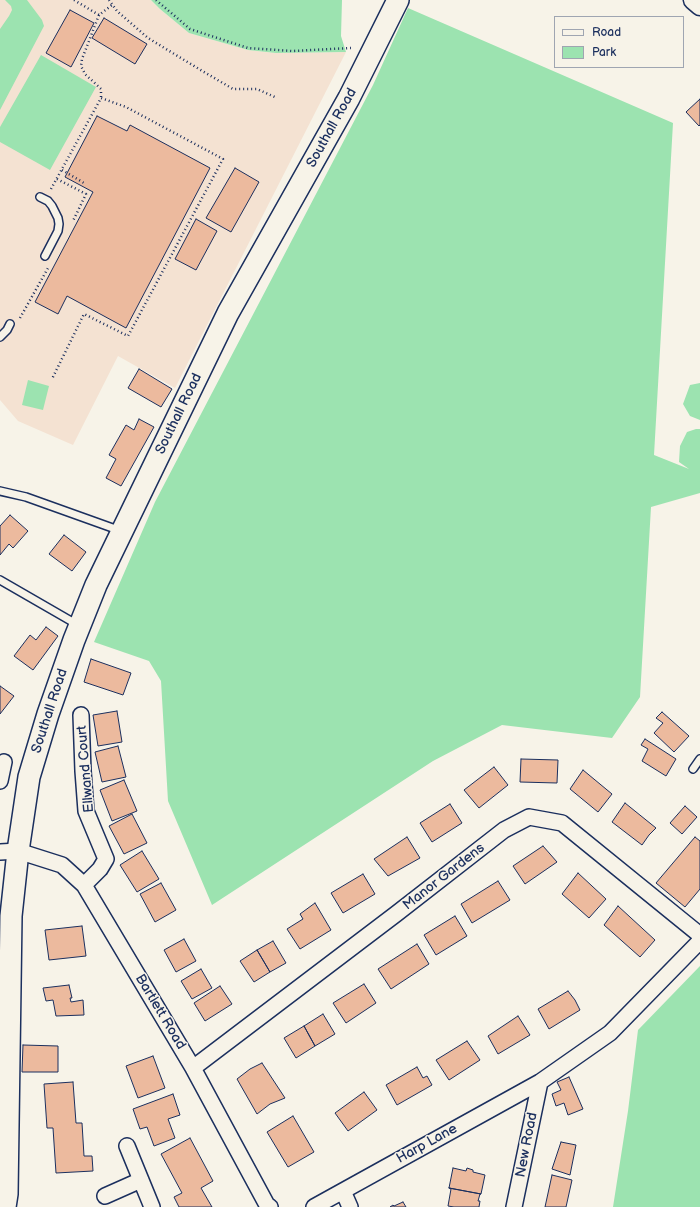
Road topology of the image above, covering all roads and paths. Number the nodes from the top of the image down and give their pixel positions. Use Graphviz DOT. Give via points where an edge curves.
graph roads {
  1 [pos="74,0"];
  2 [pos="108,0"];
  3 [pos="156,0"];
  4 [pos="398,0"];
  5 [pos="693,0"];
  6 [pos="112,5"];
  7 [pos="700,6"];
  8 [pos="99,15"];
  9 [pos="340,49"];
  10 [pos="101,98"];
  11 [pos="276,98"];
  12 [pos="62,170"];
  13 [pos="57,179"];
  14 [pos="84,183"];
  15 [pos="42,198"];
  16 [pos="70,227"];
  17 [pos="45,256"];
  18 [pos="49,266"];
  19 [pos="20,319"];
  20 [pos="10,324"];
  21 [pos="0,337"];
  22 [pos="52,379"];
  23 [pos="0,491"];
  24 [pos="122,531"];
  25 [pos="0,580"];
  26 [pos="80,626"];
  27 [pos="81,714"];
  28 [pos="700,759"];
  29 [pos="4,762"];
  30 [pos="693,769"];
  31 [pos="0,781"];
  32 [pos="9,851"];
  33 [pos="84,885"];
  34 [pos="700,935"];
  35 [pos="700,941"];
  36 [pos="193,1068"];
  37 [pos="540,1082"];
  38 [pos="128,1146"];
  39 [pos="142,1180"];
  40 [pos="343,1191"];
  41 [pos="105,1196"];
  42 [pos="5,1207"];
  43 [pos="152,1207"];
  44 [pos="270,1207"];
  45 [pos="314,1207"];
  46 [pos="350,1207"];
  47 [pos="514,1207"];
  1 -- 8 [label="path"];
  2 -- 6 [label="path"];
  3 -- 9 [label="path" via="190,29 248,48 292,51"];
  4 -- 24 [label="main road, Southall Road" via="349,98 228,313"];
  5 -- 7 [label="street"];
  6 -- 8 [label="path"];
  6 -- 11 [label="path" via="148,38 198,69 233,88 257,89"];
  8 -- 10 [label="path" via="81,66 85,74 101,89"];
  10 -- 12 [label="path"];
  10 -- 22 [label="path" via="126,107 222,159 128,336 84,314"];
  12 -- 13 [label="path"];
  12 -- 14 [label="path"];
  13 -- 15 [label="path"];
  13 -- 16 [label="path" via="86,194"];
  15 -- 17 [label="lane" via="48,201 55,211 59,224"];
  18 -- 19 [label="path"];
  20 -- 21 [label="lane"];
  23 -- 24 [label="lane" via="26,497"];
  24 -- 26 [label="main road, Southall Road"];
  25 -- 26 [label="lane"];
  26 -- 32 [label="main road, Southall Road" via="48,714"];
  27 -- 33 [label="street, Ellwand Court" via="83,771 80,812 106,859 100,870"];
  28 -- 30 [label="lane"];
  29 -- 31 [label="street"];
  32 -- 33 [label="street, Bartlett Road" via="62,865"];
  32 -- 42 [label="main road, Southall Road" via="11,916 8,962"];
  33 -- 36 [label="street, Bartlett Road"];
  34 -- 36 [label="street, Manor Gardens" via="562,823 529,817 504,830"];
  35 -- 37 [label="street, Harp Lane" via="610,1033"];
  36 -- 44 [label="street, Bartlett Road"];
  37 -- 40 [label="street, Harp Lane"];
  37 -- 47 [label="street, New Road"];
  38 -- 39 [label="street"];
  39 -- 41 [label="street"];
  39 -- 43 [label="street"];
  40 -- 45 [label="street, Harp Lane"];
  40 -- 46 [label="street"];
}
